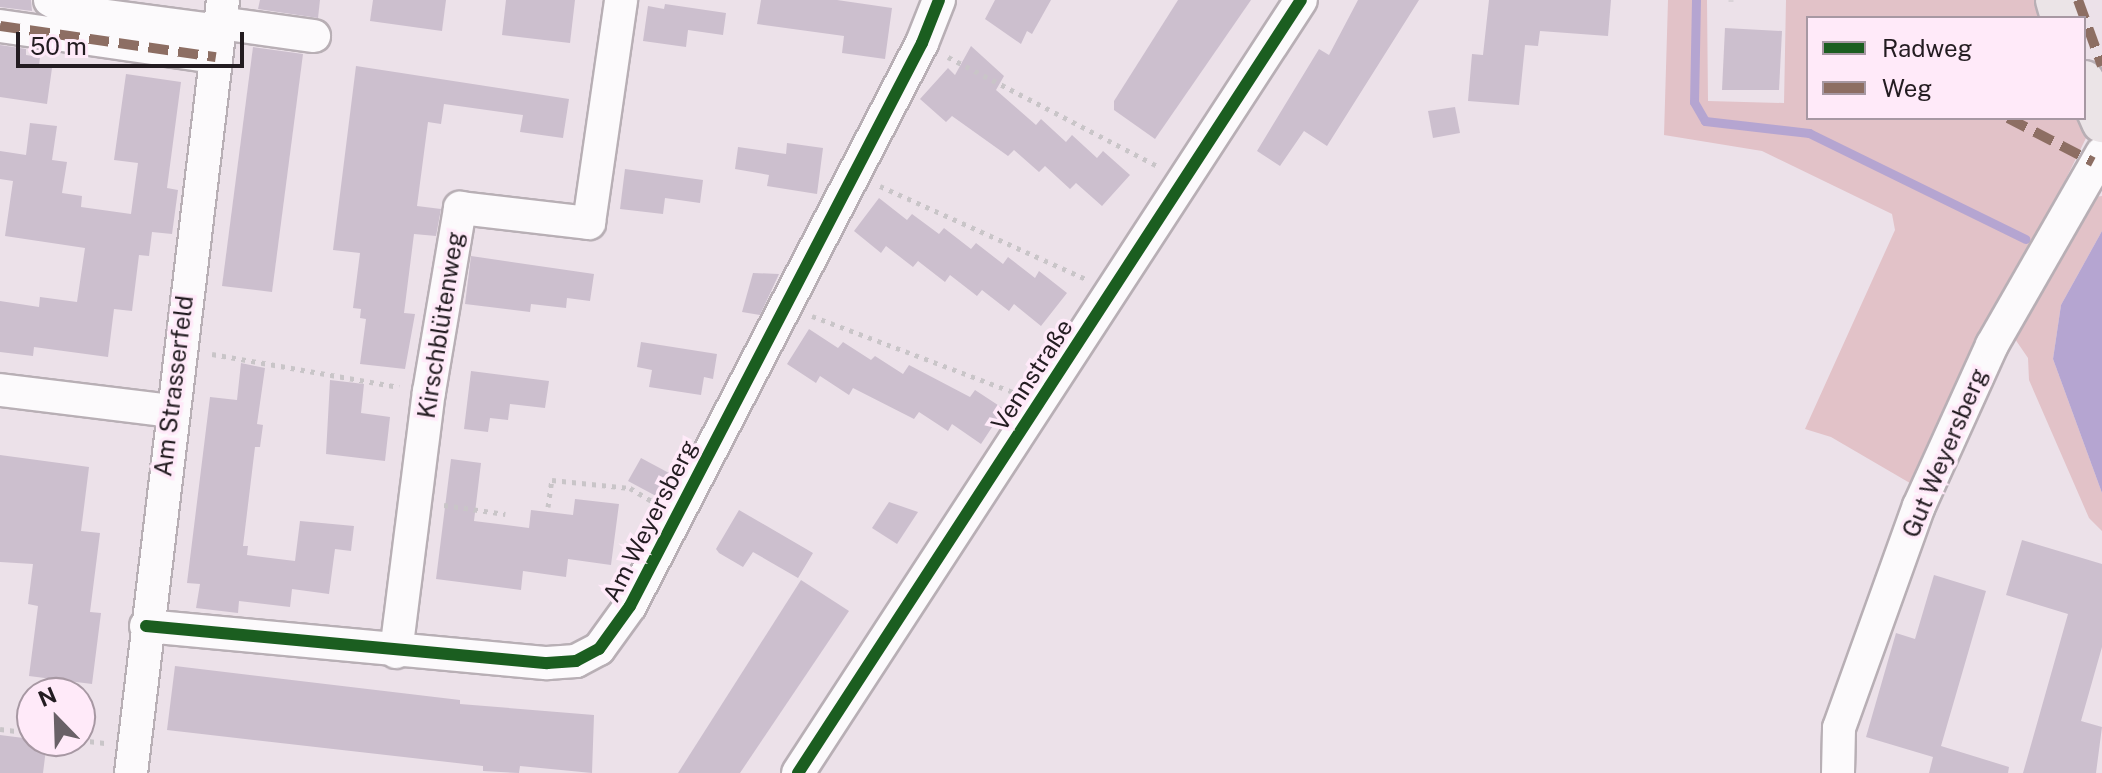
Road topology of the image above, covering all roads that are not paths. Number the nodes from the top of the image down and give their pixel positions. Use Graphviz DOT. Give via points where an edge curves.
graph roads {
  1 [pos="50,0"];
  2 [pos="621,0"];
  3 [pos="939,0"];
  4 [pos="1301,0"];
  5 [pos="0,26"];
  6 [pos="219,28"];
  7 [pos="314,36"];
  8 [pos="2086,86"];
  9 [pos="2102,122"];
  10 [pos="2102,153"];
  11 [pos="0,390"];
  12 [pos="171,411"];
  13 [pos="146,626"];
  14 [pos="396,652"];
  15 [pos="131,773"];
  16 [pos="798,773"];
  17 [pos="1838,773"];
  1 -- 6 [label="street" via="70,11"];
  2 -- 14 [label="street, Kirschblütenweg" via="589,223 460,208 429,392"];
  3 -- 14 [label="street, Am Weyersberg" via="922,43 616,632 576,661"];
  4 -- 16 [label="street, Vennstraße"];
  5 -- 6 [label="street"];
  6 -- 7 [label="street"];
  6 -- 12 [label="street, Am Strasserfeld"];
  8 -- 9 [label="main road"];
  10 -- 17 [label="street, Gut Weyersberg" via="1992,345 1919,506 1839,728"];
  11 -- 12 [label="street"];
  12 -- 13 [label="street, Am Strasserfeld"];
  13 -- 14 [label="street, Am Weyersberg"];
  13 -- 15 [label="street, Am Strasserfeld"];
}
